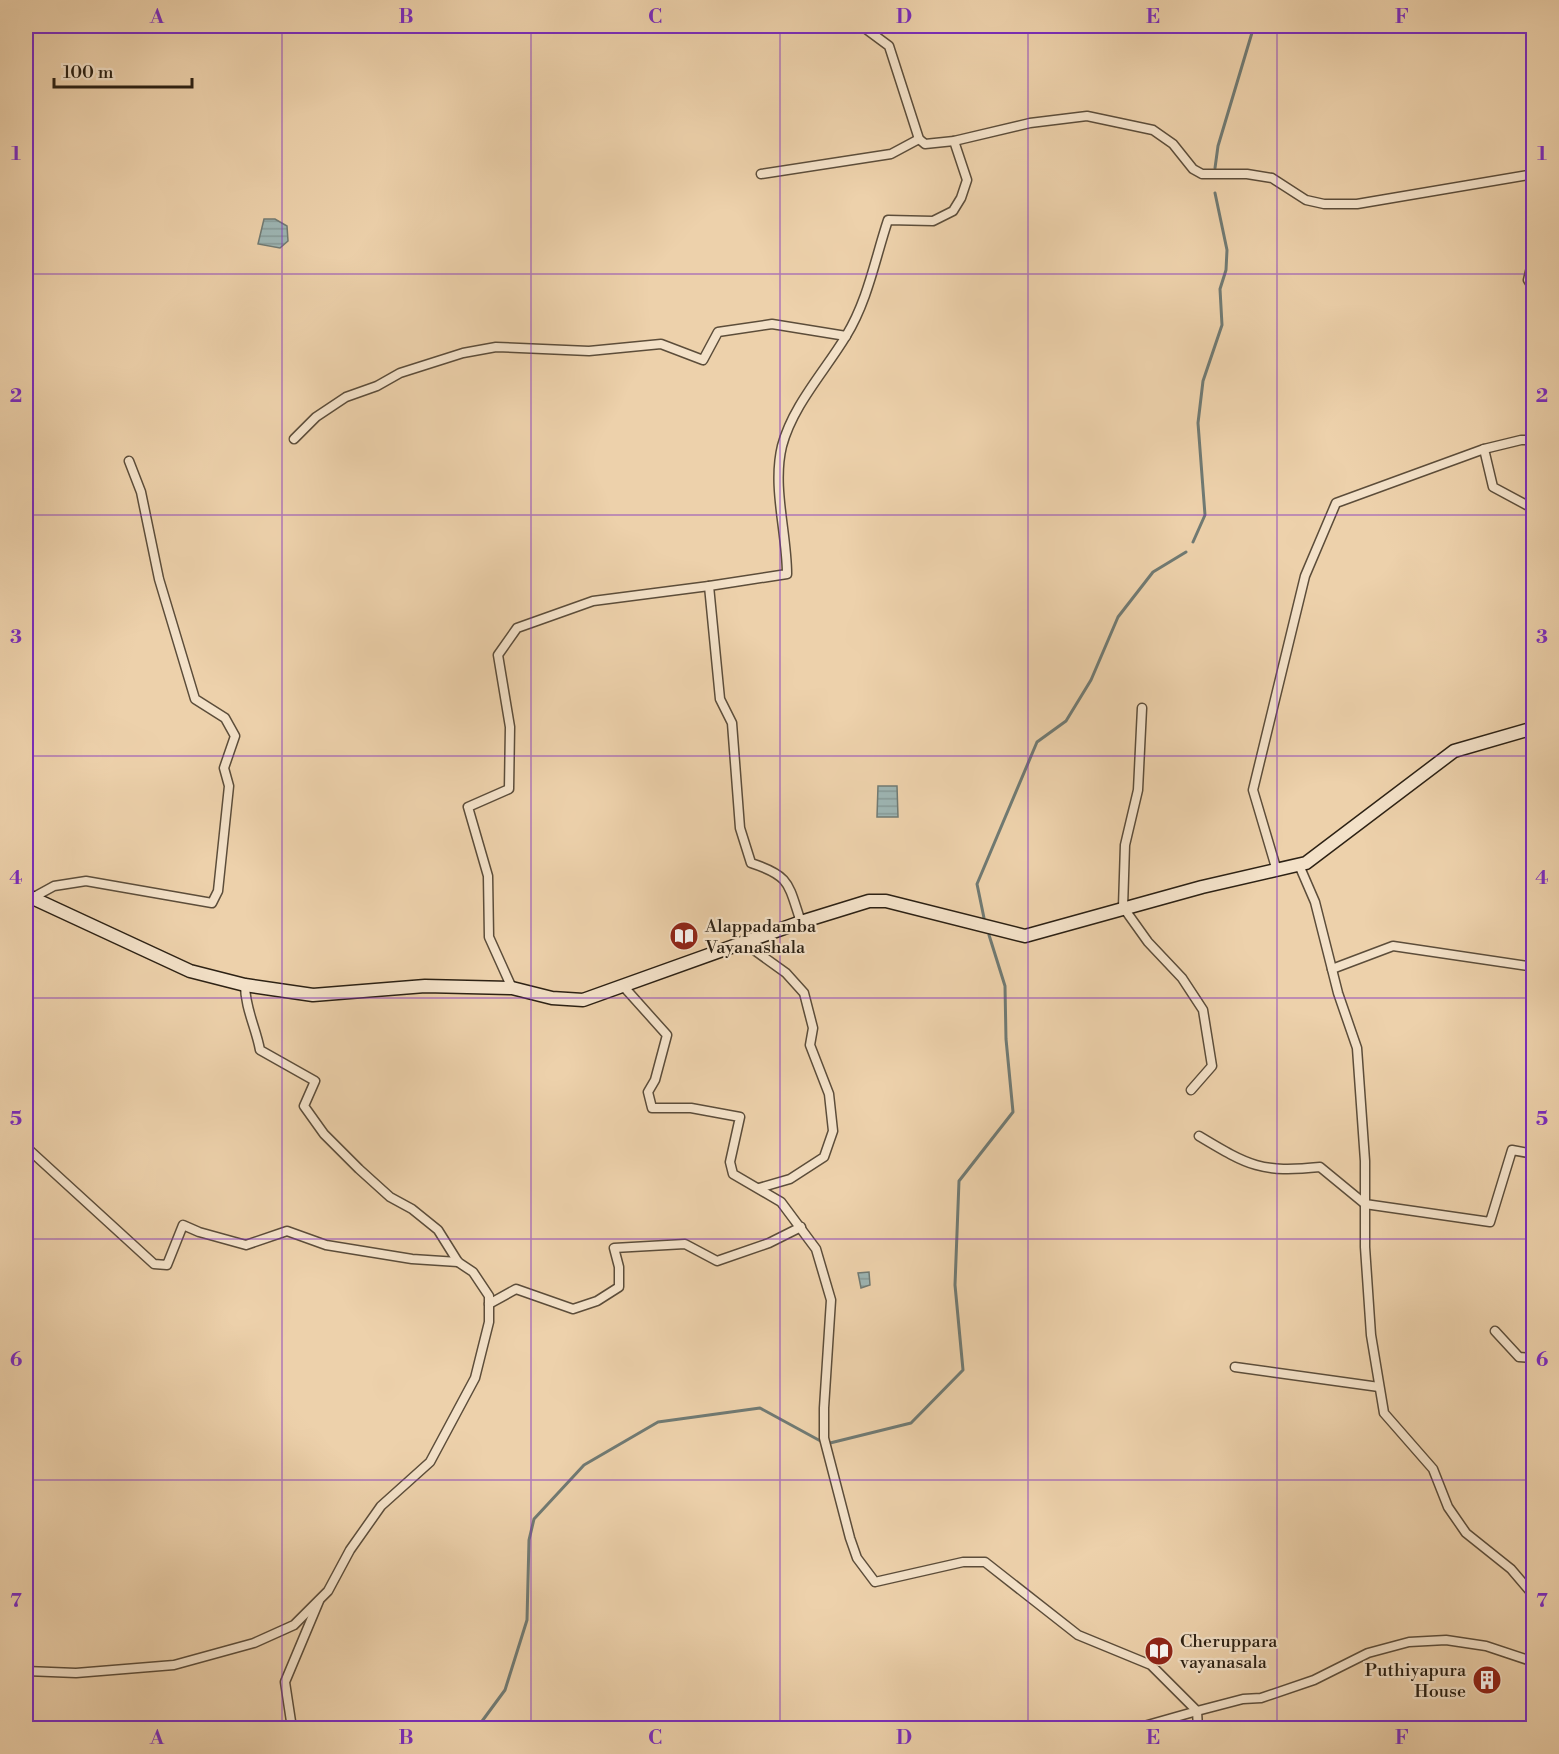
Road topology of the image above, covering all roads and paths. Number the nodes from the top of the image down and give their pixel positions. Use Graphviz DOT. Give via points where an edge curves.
graph roads {
  1 [pos="862,26"];
  2 [pos="919,139"];
  3 [pos="954,141"];
  4 [pos="761,174"];
  5 [pos="1533,174"];
  6 [pos="1533,255"];
  7 [pos="1533,290"];
  8 [pos="846,336"];
  9 [pos="294,439"];
  10 [pos="1533,440"];
  11 [pos="1484,449"];
  12 [pos="129,461"];
  13 [pos="1533,509"];
  14 [pos="709,586"];
  15 [pos="1142,708"];
  16 [pos="1533,728"];
  17 [pos="1299,865"];
  18 [pos="1278,871"];
  19 [pos="30,896"];
  20 [pos="1123,907"];
  21 [pos="801,922"];
  22 [pos="743,942"];
  23 [pos="1533,967"];
  24 [pos="1332,969"];
  25 [pos="245,986"];
  26 [pos="624,987"];
  27 [pos="512,988"];
  28 [pos="1191,1090"];
  29 [pos="1199,1136"];
  30 [pos="26,1147"];
  31 [pos="1533,1154"];
  32 [pos="759,1188"];
  33 [pos="1365,1204"];
  34 [pos="801,1227"];
  35 [pos="458,1262"];
  36 [pos="489,1304"];
  37 [pos="1495,1331"];
  38 [pos="1533,1355"];
  39 [pos="1235,1367"];
  40 [pos="1379,1387"];
  41 [pos="1533,1596"];
  42 [pos="321,1598"];
  43 [pos="1533,1662"];
  44 [pos="26,1671"];
  45 [pos="1197,1711"];
  46 [pos="292,1728"];
  47 [pos="1137,1728"];
  48 [pos="1198,1728"];
  1 -- 2 [label="street" via="889,46"];
  2 -- 3 [label="street" via="925,144"];
  2 -- 4 [label="street" via="891,154"];
  3 -- 5 [label="street" via="1030,123 1087,116 1153,130 1202,174 1272,178 1306,200 1324,204 1357,204"];
  3 -- 8 [label="street" via="967,180 961,198 953,211 933,221 888,220 865,297"];
  6 -- 7 [label="street" via="1528,280"];
  8 -- 9 [label="street" via="772,324 718,332 703,360 661,344 589,351 496,347 463,353 400,373 346,397 316,417"];
  8 -- 14 [label="street" via="799,408 782,446 779,475 787,574"];
  10 -- 11 [label="street"];
  11 -- 13 [label="street" via="1493,487"];
  11 -- 18 [label="street" via="1336,503 1305,576 1253,790"];
  12 -- 19 [label="street" via="141,492 159,579 195,699 225,718 235,736 224,768 229,786 218,891 212,903 86,881 54,886"];
  14 -- 21 [label="street" via="720,699 732,723 740,828 751,863 774,870 786,880"];
  14 -- 27 [label="street" via="593,601 517,628 498,656 510,727 509,789 468,807 488,876 489,938"];
  15 -- 20 [label="street" via="1138,790 1125,845"];
  16 -- 17 [label="street" via="1454,750"];
  17 -- 18 [label="street"];
  17 -- 24 [label="street" via="1315,902"];
  18 -- 20 [label="street"];
  19 -- 25 [label="street" via="190,971"];
  20 -- 21 [label="street" via="1025,936 886,901 869,901"];
  20 -- 28 [label="street" via="1148,942 1182,978 1203,1010 1212,1066"];
  21 -- 22 [label="street"];
  22 -- 26 [label="street"];
  22 -- 32 [label="street" via="786,973 804,993 813,1028 810,1045 829,1094 833,1131 824,1157 790,1179"];
  23 -- 24 [label="street" via="1393,946"];
  24 -- 33 [label="street" via="1357,1048"];
  25 -- 27 [label="street" via="313,995 425,986"];
  25 -- 35 [label="street" via="260,1050 315,1081 304,1106 324,1134 390,1197 438,1230"];
  26 -- 27 [label="street" via="583,1000 552,998"];
  26 -- 32 [label="street" via="667,1035 648,1092 652,1108 691,1108 740,1118 730,1162 733,1174"];
  29 -- 33 [label="street" via="1262,1168 1320,1167"];
  30 -- 35 [label="street" via="154,1264 167,1265 183,1225 246,1245 287,1231 326,1245"];
  31 -- 33 [label="street" via="1512,1150 1490,1222"];
  32 -- 34 [label="street" via="782,1202"];
  33 -- 40 [label="street" via="1371,1335"];
  34 -- 36 [label="street" via="717,1261 686,1244 614,1248 619,1287 597,1301 573,1309 516,1289"];
  34 -- 45 [label="street" via="816,1249 831,1300 824,1438 857,1558 875,1582 963,1562 985,1562 1078,1635 1151,1665"];
  35 -- 36 [label="street" via="473,1272 489,1296"];
  36 -- 42 [label="street" via="489,1322 475,1378 430,1462 381,1506"];
  37 -- 38 [label="street" via="1519,1357"];
  39 -- 40 [label="street"];
  40 -- 41 [label="street" via="1384,1413 1433,1469 1452,1514"];
  42 -- 44 [label="street" via="283,1632 174,1665 75,1673"];
  42 -- 46 [label="street" via="285,1682"];
  43 -- 45 [label="street" via="1486,1646 1446,1640 1409,1641 1368,1653 1314,1680 1270,1695"];
  45 -- 47 [label="street"];
  45 -- 48 [label="street"];
}
